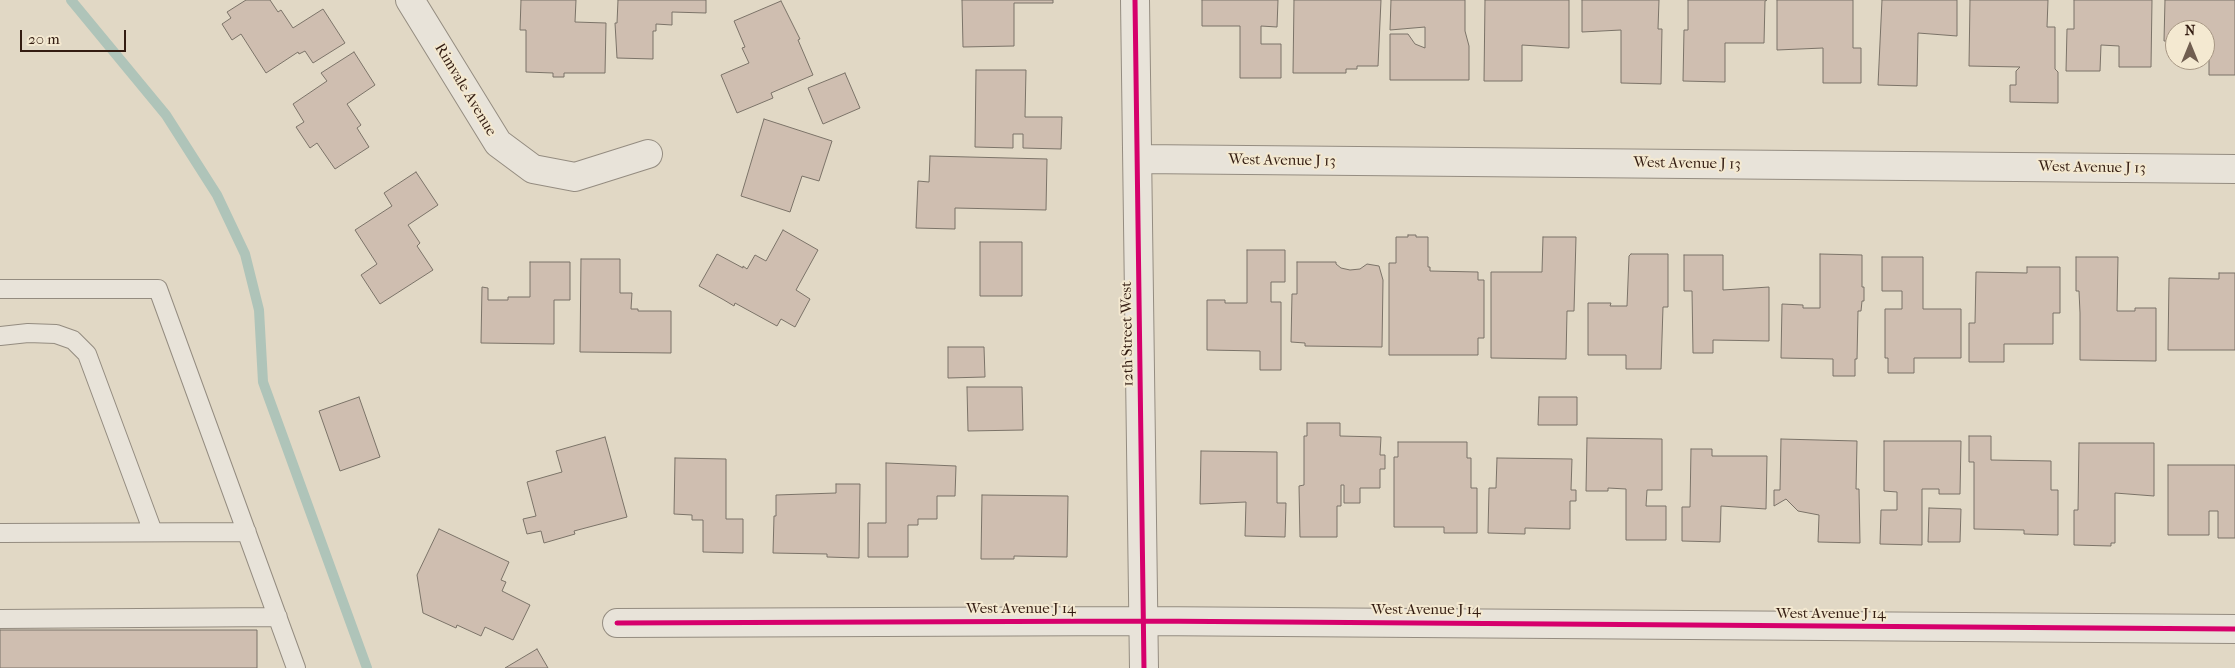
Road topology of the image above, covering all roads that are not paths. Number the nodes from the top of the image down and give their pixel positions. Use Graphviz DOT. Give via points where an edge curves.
graph roads {
  1 [pos="410,0"];
  2 [pos="1135,0"];
  3 [pos="648,154"];
  4 [pos="1138,159"];
  5 [pos="2235,169"];
  6 [pos="0,289"];
  7 [pos="0,336"];
  8 [pos="0,532"];
  9 [pos="153,532"];
  10 [pos="246,532"];
  11 [pos="278,617"];
  12 [pos="0,619"];
  13 [pos="1144,621"];
  14 [pos="617,622"];
  15 [pos="2235,629"];
  16 [pos="296,668"];
  17 [pos="1144,668"];
  1 -- 3 [label="street, Rimvale Avenue" via="498,143 533,169 575,177"];
  2 -- 4 [label="street, 12th Street West"];
  4 -- 5 [label="street, West Avenue J 13"];
  4 -- 13 [label="street, 12th Street West"];
  6 -- 10 [label="lane" via="158,289"];
  7 -- 9 [label="lane" via="56,334 73,340 88,354"];
  8 -- 9 [label="lane"];
  9 -- 10 [label="lane"];
  10 -- 11 [label="lane"];
  11 -- 12 [label="lane"];
  11 -- 16 [label="lane"];
  13 -- 14 [label="street, West Avenue J 14"];
  13 -- 15 [label="street, West Avenue J 14"];
  13 -- 17 [label="street, 12th Street West"];
}
